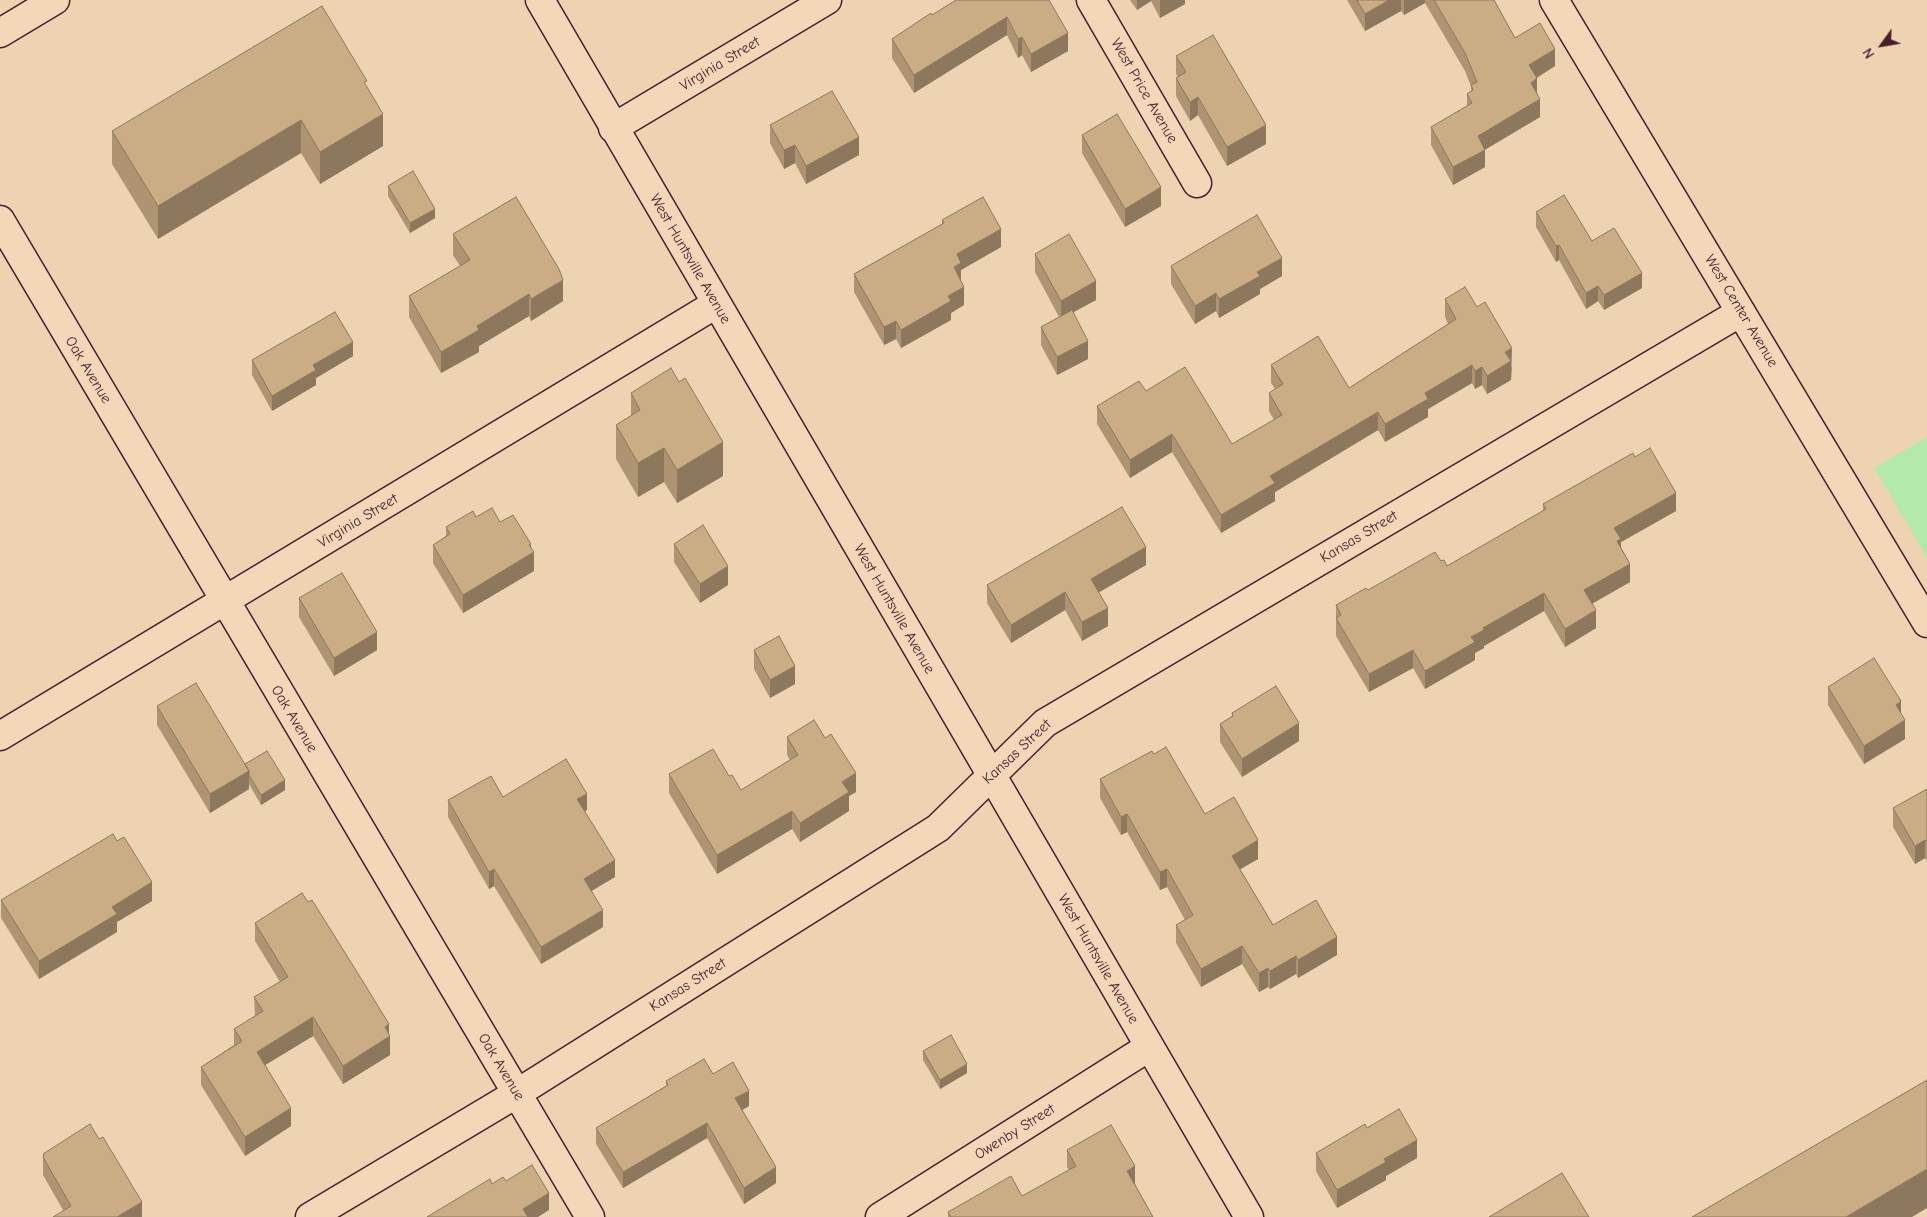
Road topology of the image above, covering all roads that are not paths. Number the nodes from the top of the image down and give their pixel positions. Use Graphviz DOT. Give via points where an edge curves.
graph roads {
  1 [pos="55,0"];
  2 [pos="540,0"];
  3 [pos="827,0"];
  4 [pos="1092,0"];
  5 [pos="1554,0"];
  6 [pos="0,33"];
  7 [pos="613,128"];
  8 [pos="1197,183"];
  9 [pos="0,220"];
  10 [pos="716,304"];
  11 [pos="1741,312"];
  12 [pos="225,601"];
  13 [pos="1927,623"];
  14 [pos="0,736"];
  15 [pos="991,776"];
  16 [pos="1149,1047"];
  17 [pos="516,1094"];
  18 [pos="310,1217"];
  19 [pos="590,1217"];
  20 [pos="880,1217"];
  21 [pos="1248,1217"];
  1 -- 6 [label="street"];
  2 -- 7 [label="street, West Huntsville Avenue"];
  3 -- 7 [label="street, Virginia Street"];
  4 -- 8 [label="street, West Price Avenue"];
  5 -- 11 [label="street, West Center Avenue"];
  7 -- 10 [label="street, West Huntsville Avenue"];
  9 -- 12 [label="street, Oak Avenue"];
  10 -- 12 [label="street, Virginia Street"];
  10 -- 15 [label="street, West Huntsville Avenue"];
  11 -- 13 [label="street, West Center Avenue"];
  11 -- 15 [label="street, Kansas Street" via="1045,723"];
  12 -- 14 [label="street, Virginia Street"];
  12 -- 17 [label="street, Oak Avenue"];
  15 -- 16 [label="street, West Huntsville Avenue"];
  15 -- 17 [label="street, Kansas Street" via="938,828"];
  16 -- 20 [label="street, Owenby Street"];
  16 -- 21 [label="street, West Huntsville Avenue"];
  17 -- 18 [label="street, Kansas Street"];
  17 -- 19 [label="street, Oak Avenue"];
}
